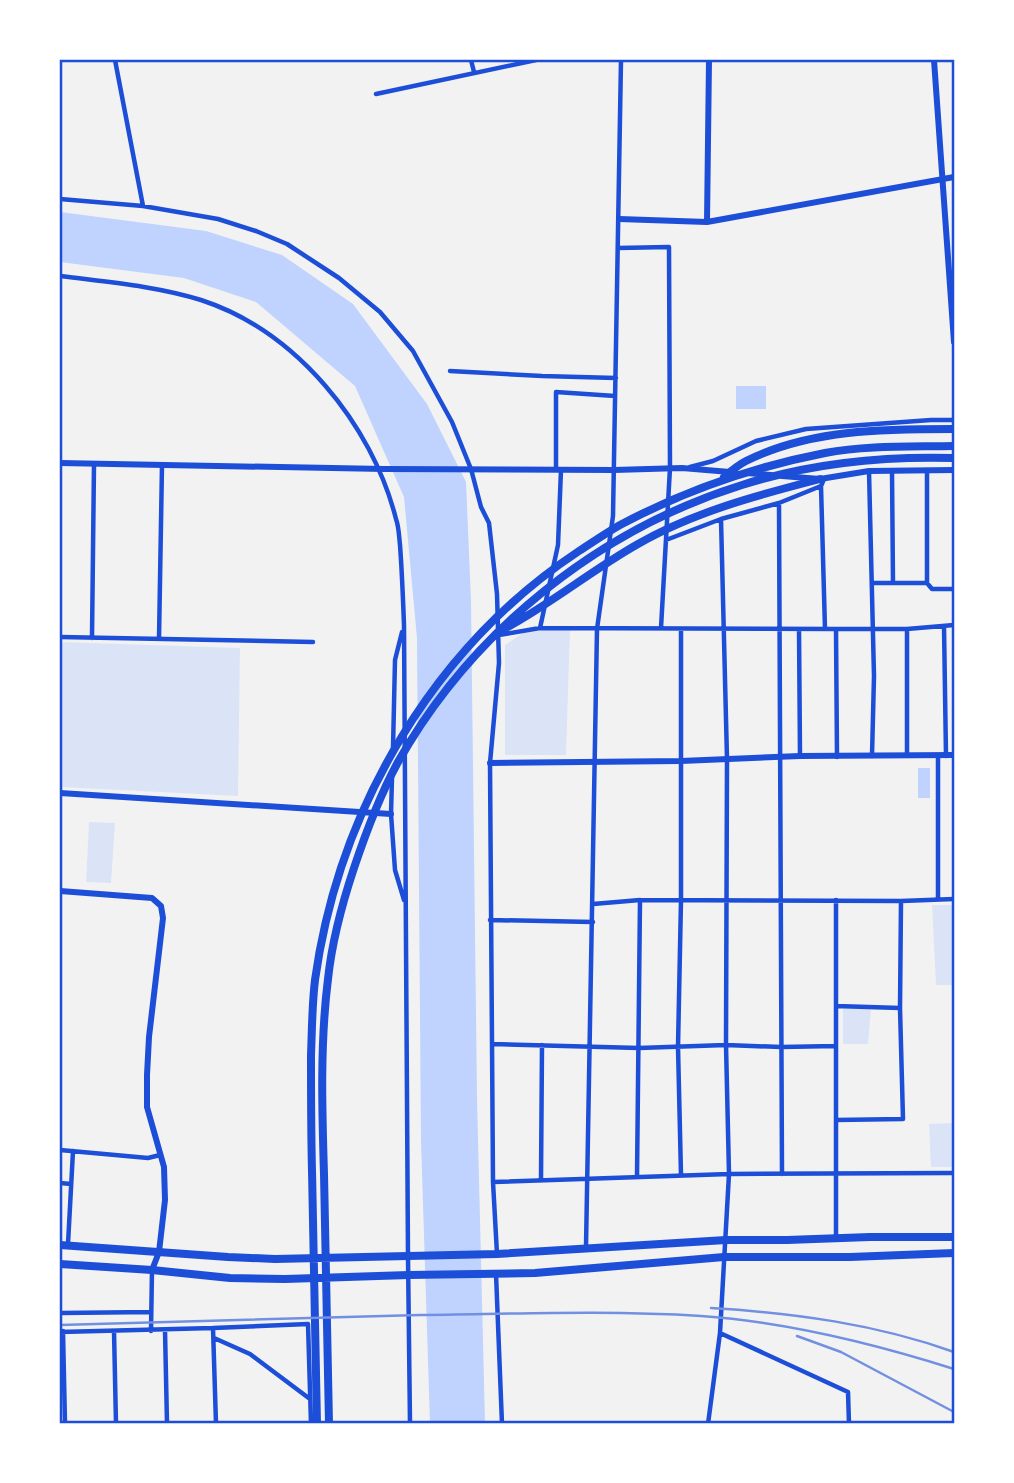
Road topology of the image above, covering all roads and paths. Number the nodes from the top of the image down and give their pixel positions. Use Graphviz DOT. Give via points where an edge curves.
graph roads {
  1 [pos="115,60"];
  2 [pos="471,60"];
  3 [pos="536,60"];
  4 [pos="621,60"];
  5 [pos="709,60"];
  6 [pos="934,60"];
  7 [pos="474,72"];
  8 [pos="376,94"];
  9 [pos="954,177"];
  10 [pos="943,179"];
  11 [pos="60,199"];
  12 [pos="142,206"];
  13 [pos="619,219"];
  14 [pos="707,222"];
  15 [pos="618,248"];
  16 [pos="60,276"];
  17 [pos="954,342"];
  18 [pos="450,371"];
  19 [pos="616,378"];
  20 [pos="615,396"];
  21 [pos="954,420"];
  22 [pos="954,429"];
  23 [pos="954,446"];
  24 [pos="954,458"];
  25 [pos="60,463"];
  26 [pos="94,464"];
  27 [pos="162,465"];
  28 [pos="670,468"];
  29 [pos="682,468"];
  30 [pos="382,469"];
  31 [pos="468,469"];
  32 [pos="558,469"];
  33 [pos="614,470"];
  34 [pos="927,470"];
  35 [pos="954,470"];
  36 [pos="869,471"];
  37 [pos="892,471"];
  38 [pos="822,481"];
  39 [pos="716,482"];
  40 [pos="779,503"];
  41 [pos="721,519"];
  42 [pos="666,540"];
  43 [pos="872,583"];
  44 [pos="893,583"];
  45 [pos="927,583"];
  46 [pos="954,589"];
  47 [pos="404,625"];
  48 [pos="954,625"];
  49 [pos="944,626"];
  50 [pos="540,628"];
  51 [pos="661,628"];
  52 [pos="874,628"];
  53 [pos="597,629"];
  54 [pos="681,629"];
  55 [pos="724,629"];
  56 [pos="780,629"];
  57 [pos="799,629"];
  58 [pos="825,629"];
  59 [pos="836,629"];
  60 [pos="907,629"];
  61 [pos="497,634"];
  62 [pos="60,637"];
  63 [pos="92,638"];
  64 [pos="159,639"];
  65 [pos="313,642"];
  66 [pos="907,755"];
  67 [pos="954,755"];
  68 [pos="780,756"];
  69 [pos="800,756"];
  70 [pos="872,756"];
  71 [pos="942,756"];
  72 [pos="837,757"];
  73 [pos="727,759"];
  74 [pos="595,761"];
  75 [pos="681,761"];
  76 [pos="489,763"];
  77 [pos="60,793"];
  78 [pos="391,814"];
  79 [pos="60,891"];
  80 [pos="938,899"];
  81 [pos="954,899"];
  82 [pos="640,900"];
  83 [pos="681,900"];
  84 [pos="727,900"];
  85 [pos="780,900"];
  86 [pos="836,900"];
  87 [pos="901,901"];
  88 [pos="593,904"];
  89 [pos="406,905"];
  90 [pos="491,920"];
  91 [pos="593,922"];
  92 [pos="836,1006"];
  93 [pos="900,1008"];
  94 [pos="492,1044"];
  95 [pos="542,1045"];
  96 [pos="726,1045"];
  97 [pos="836,1046"];
  98 [pos="590,1047"];
  99 [pos="678,1047"];
  100 [pos="781,1047"];
  101 [pos="639,1048"];
  102 [pos="836,1120"];
  103 [pos="60,1150"];
  104 [pos="72,1151"];
  105 [pos="161,1155"];
  106 [pos="954,1172"];
  107 [pos="837,1173"];
  108 [pos="729,1174"];
  109 [pos="782,1174"];
  110 [pos="681,1175"];
  111 [pos="637,1177"];
  112 [pos="589,1178"];
  113 [pos="541,1179"];
  114 [pos="493,1182"];
  115 [pos="60,1183"];
  116 [pos="71,1184"];
  117 [pos="954,1237"];
  118 [pos="836,1238"];
  119 [pos="726,1240"];
  120 [pos="64,1245"];
  121 [pos="586,1249"];
  122 [pos="159,1252"];
  123 [pos="954,1253"];
  124 [pos="494,1254"];
  125 [pos="412,1257"];
  126 [pos="723,1257"];
  127 [pos="60,1264"];
  128 [pos="152,1270"];
  129 [pos="494,1274"];
  130 [pos="409,1275"];
  131 [pos="151,1311"];
  132 [pos="60,1313"];
  133 [pos="213,1328"];
  134 [pos="165,1330"];
  135 [pos="61,1331"];
  136 [pos="114,1331"];
  137 [pos="151,1331"];
  138 [pos="720,1333"];
  139 [pos="214,1338"];
  140 [pos="311,1400"];
  141 [pos="65,1423"];
  142 [pos="116,1423"];
  143 [pos="167,1423"];
  144 [pos="216,1423"];
  145 [pos="311,1423"];
  146 [pos="317,1423"];
  147 [pos="329,1423"];
  148 [pos="410,1423"];
  149 [pos="502,1423"];
  150 [pos="708,1423"];
  151 [pos="849,1423"];
  1 -- 12 [label="street"];
  2 -- 7 [label="street"];
  3 -- 7 [label="street"];
  4 -- 13 [label="street"];
  5 -- 14 [label="street"];
  6 -- 10 [label="street"];
  7 -- 8 [label="street"];
  9 -- 10 [label="street"];
  10 -- 14 [label="street"];
  10 -- 17 [label="street"];
  11 -- 12 [label="street"];
  12 -- 31 [label="street" via="256,230 340,278 380,312 413,351 452,422"];
  13 -- 14 [label="street"];
  13 -- 15 [label="street"];
  15 -- 19 [label="street"];
  15 -- 28 [label="street" via="669,247"];
  16 -- 30 [label="street" via="184,295 256,325 322,382"];
  18 -- 19 [label="street"];
  19 -- 20 [label="street"];
  20 -- 32 [label="street" via="556,392"];
  20 -- 33 [label="street"];
  21 -- 29 [label="street" via="806,429 755,441 713,461"];
  22 -- 39 [label="highway" via="896,429 808,439 745,462"];
  23 -- 39 [label="highway" via="829,453"];
  24 -- 61 [label="highway" via="842,463 784,473 693,502 581,563"];
  25 -- 26 [label="street"];
  26 -- 27 [label="street"];
  26 -- 63 [label="street"];
  27 -- 30 [label="street"];
  27 -- 64 [label="street"];
  28 -- 29 [label="street"];
  28 -- 33 [label="street"];
  28 -- 42 [label="street"];
  29 -- 38 [label="street"];
  30 -- 31 [label="street"];
  30 -- 47 [label="street" via="397,520"];
  31 -- 32 [label="street"];
  31 -- 61 [label="street" via="489,523"];
  32 -- 33 [label="street"];
  32 -- 50 [label="street" via="558,545"];
  33 -- 53 [label="street" via="613,516"];
  34 -- 35 [label="street"];
  34 -- 37 [label="street"];
  34 -- 45 [label="street"];
  36 -- 37 [label="street"];
  36 -- 38 [label="street"];
  36 -- 43 [label="street"];
  37 -- 44 [label="street"];
  38 -- 40 [label="street"];
  38 -- 58 [label="street"];
  38 -- 61 [label="highway" via="702,514 638,544"];
  39 -- 146 [label="highway" via="617,527 522,594 439,681 410,722 368,800 333,897 312,1015"];
  40 -- 41 [label="street"];
  40 -- 56 [label="street"];
  41 -- 42 [label="street"];
  41 -- 55 [label="street"];
  42 -- 51 [label="street"];
  43 -- 44 [label="street"];
  43 -- 52 [label="street"];
  44 -- 45 [label="street"];
  45 -- 46 [label="street" via="932,589"];
  47 -- 78 [label="street" via="395,660"];
  47 -- 89 [label="street"];
  48 -- 49 [label="street"];
  49 -- 60 [label="street"];
  49 -- 71 [label="street"];
  50 -- 53 [label="street"];
  50 -- 61 [label="street"];
  51 -- 53 [label="street"];
  51 -- 54 [label="street"];
  52 -- 59 [label="street"];
  52 -- 60 [label="street"];
  52 -- 70 [label="street"];
  53 -- 74 [label="street"];
  54 -- 55 [label="street"];
  54 -- 75 [label="street"];
  55 -- 56 [label="street"];
  55 -- 73 [label="street"];
  56 -- 57 [label="street"];
  56 -- 68 [label="street"];
  57 -- 58 [label="street"];
  57 -- 69 [label="street"];
  58 -- 59 [label="street"];
  59 -- 72 [label="street"];
  60 -- 66 [label="street"];
  61 -- 76 [label="street" via="499,663"];
  61 -- 147 [label="highway" via="445,690 397,765 362,845 338,924 323,1028"];
  62 -- 63 [label="street"];
  63 -- 64 [label="street"];
  64 -- 65 [label="street"];
  66 -- 70 [label="street"];
  66 -- 71 [label="street"];
  67 -- 71 [label="street"];
  68 -- 69 [label="street"];
  68 -- 73 [label="street"];
  68 -- 85 [label="street"];
  69 -- 72 [label="street"];
  70 -- 72 [label="street"];
  71 -- 80 [label="street"];
  73 -- 75 [label="street"];
  73 -- 84 [label="street"];
  74 -- 75 [label="street"];
  74 -- 76 [label="street"];
  74 -- 88 [label="street"];
  75 -- 83 [label="street"];
  76 -- 90 [label="street"];
  77 -- 78 [label="street"];
  78 -- 89 [label="street" via="395,870"];
  79 -- 105 [label="street" via="152,898 161,906 147,1074 147,1107"];
  80 -- 81 [label="street"];
  80 -- 87 [label="street"];
  82 -- 83 [label="street"];
  82 -- 88 [label="street"];
  82 -- 101 [label="street"];
  83 -- 84 [label="street"];
  83 -- 99 [label="street"];
  84 -- 85 [label="street"];
  84 -- 96 [label="street"];
  85 -- 86 [label="street"];
  85 -- 100 [label="street"];
  86 -- 87 [label="street"];
  86 -- 92 [label="street"];
  87 -- 93 [label="street"];
  88 -- 91 [label="street"];
  89 -- 125 [label="street"];
  90 -- 91 [label="street"];
  90 -- 94 [label="street"];
  91 -- 98 [label="street"];
  92 -- 93 [label="street"];
  92 -- 97 [label="street"];
  93 -- 102 [label="street" via="903,1119"];
  94 -- 95 [label="street"];
  94 -- 114 [label="street"];
  95 -- 98 [label="street"];
  95 -- 113 [label="street"];
  96 -- 99 [label="street"];
  96 -- 100 [label="street"];
  96 -- 108 [label="street"];
  97 -- 100 [label="street"];
  97 -- 102 [label="street"];
  98 -- 101 [label="street"];
  98 -- 112 [label="street"];
  99 -- 101 [label="street"];
  99 -- 110 [label="street"];
  100 -- 109 [label="street"];
  101 -- 111 [label="street"];
  102 -- 107 [label="street"];
  103 -- 104 [label="street"];
  104 -- 105 [label="street" via="148,1158"];
  104 -- 116 [label="street"];
  105 -- 122 [label="street" via="165,1200"];
  106 -- 107 [label="street"];
  107 -- 109 [label="street"];
  107 -- 118 [label="street"];
  108 -- 109 [label="street"];
  108 -- 110 [label="street"];
  108 -- 119 [label="street"];
  110 -- 111 [label="street"];
  111 -- 112 [label="street"];
  112 -- 113 [label="street"];
  112 -- 121 [label="street"];
  113 -- 114 [label="street"];
  114 -- 124 [label="street"];
  115 -- 116 [label="street"];
  116 -- 120 [label="street"];
  117 -- 118 [label="highway"];
  118 -- 119 [label="highway"];
  119 -- 121 [label="highway"];
  119 -- 126 [label="street"];
  120 -- 122 [label="highway"];
  121 -- 124 [label="highway"];
  122 -- 125 [label="highway" via="275,1259"];
  122 -- 128 [label="street"];
  123 -- 126 [label="highway"];
  124 -- 125 [label="highway"];
  125 -- 130 [label="street"];
  126 -- 129 [label="highway"];
  126 -- 138 [label="street"];
  127 -- 128 [label="highway"];
  128 -- 130 [label="highway" via="258,1279"];
  128 -- 131 [label="street"];
  129 -- 130 [label="highway"];
  129 -- 149 [label="street"];
  130 -- 148 [label="street"];
  131 -- 132 [label="street"];
  131 -- 137 [label="street"];
  133 -- 134 [label="street"];
  133 -- 139 [label="street"];
  133 -- 140 [label="street" via="307,1324"];
  134 -- 137 [label="street"];
  134 -- 143 [label="street"];
  135 -- 136 [label="street"];
  135 -- 141 [label="street"];
  136 -- 137 [label="street"];
  136 -- 142 [label="street"];
  138 -- 150 [label="street"];
  138 -- 151 [label="street" via="848,1392"];
  139 -- 140 [label="street" via="250,1354"];
  139 -- 144 [label="street"];
  140 -- 145 [label="street"];
}
